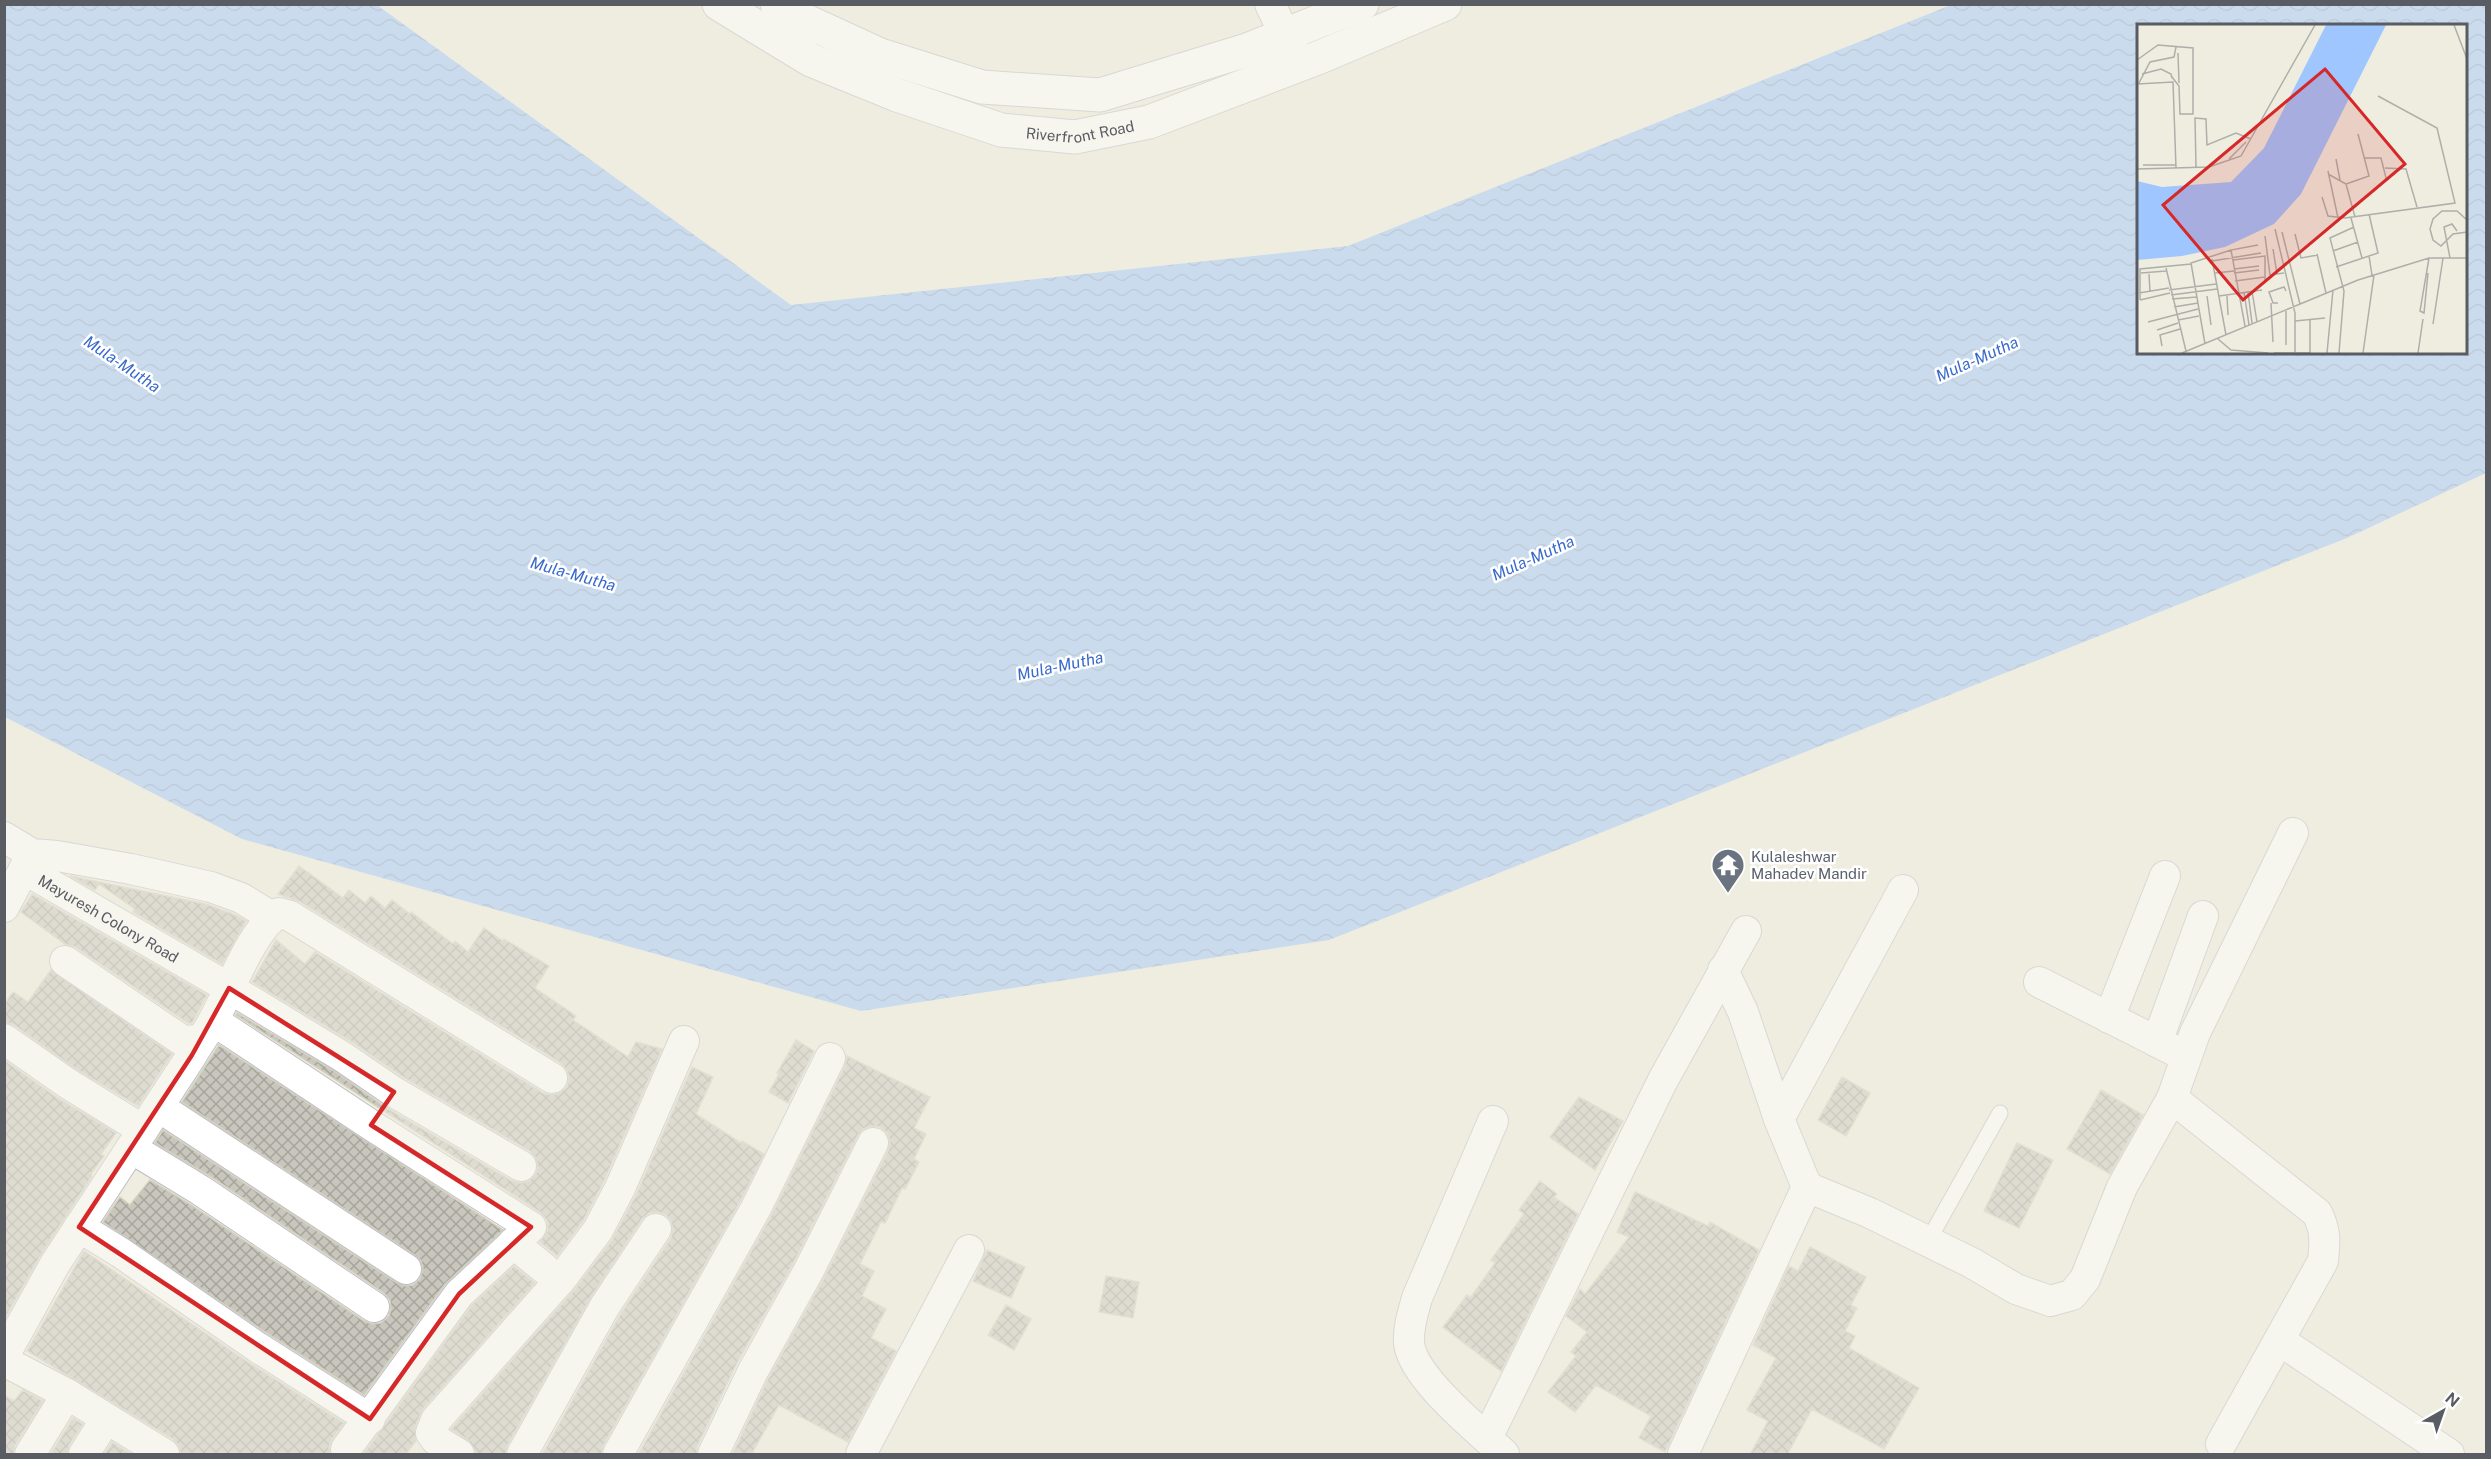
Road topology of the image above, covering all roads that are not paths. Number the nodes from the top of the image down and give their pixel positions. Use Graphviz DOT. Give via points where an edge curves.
graph roads {
  1 [pos="719,4"];
  2 [pos="777,4"];
  3 [pos="1270,4"];
  4 [pos="1362,4"];
  5 [pos="1445,4"];
  6 [pos="1285,35"];
  7 [pos="1299,64"];
  8 [pos="2293,833"];
  9 [pos="4,837"];
  10 [pos="28,861"];
  11 [pos="2165,876"];
  12 [pos="1903,890"];
  13 [pos="4,906"];
  14 [pos="2203,916"];
  15 [pos="272,917"];
  16 [pos="1746,931"];
  17 [pos="65,961"];
  18 [pos="1723,970"];
  19 [pos="2039,982"];
  20 [pos="229,988"];
  21 [pos="2109,1018"];
  22 [pos="207,1031"];
  23 [pos="4,1038"];
  24 [pos="684,1041"];
  25 [pos="2157,1042"];
  26 [pos="2185,1056"];
  27 [pos="830,1058"];
  28 [pos="552,1078"];
  29 [pos="394,1092"];
  30 [pos="2172,1098"];
  31 [pos="2000,1113"];
  32 [pos="1779,1119"];
  33 [pos="1493,1121"];
  34 [pos="371,1125"];
  35 [pos="144,1128"];
  36 [pos="873,1143"];
  37 [pos="521,1166"];
  38 [pos="1807,1187"];
  39 [pos="79,1227"];
  40 [pos="656,1228"];
  41 [pos="1928,1241"];
  42 [pos="513,1243"];
  43 [pos="969,1250"];
  44 [pos="406,1269"];
  45 [pos="545,1269"];
  46 [pos="374,1307"];
  47 [pos="2279,1340"];
  48 [pos="4,1356"];
  49 [pos="4,1361"];
  50 [pos="67,1395"];
  51 [pos="106,1419"];
  52 [pos="370,1419"];
  53 [pos="2221,1444"];
  54 [pos="1495,1447"];
  55 [pos="346,1449"];
  56 [pos="154,1452"];
  57 [pos="30,1455"];
  58 [pos="84,1455"];
  59 [pos="459,1455"];
  60 [pos="522,1455"];
  61 [pos="618,1455"];
  62 [pos="713,1455"];
  63 [pos="861,1455"];
  64 [pos="1683,1455"];
  65 [pos="2449,1455"];
  1 -- 7 [label="street, Riverfront Road" via="811,60 897,95 1001,130 1075,137 1149,122"];
  2 -- 6 [label="street" via="880,55 981,87 1100,95"];
  3 -- 6 [label="street"];
  4 -- 6 [label="street"];
  5 -- 7 [label="street, Riverfront Road"];
  6 -- 7 [label="street"];
  8 -- 26 [label="street"];
  9 -- 10 [label="street, Mayuresh Colony Road"];
  10 -- 13 [label="street, Mayuresh Colony Road"];
  10 -- 15 [label="street" via="57,855 211,887 241,898"];
  10 -- 20 [label="street, Mayuresh Colony Road"];
  11 -- 21 [label="street"];
  12 -- 32 [label="street"];
  14 -- 25 [label="street"];
  15 -- 20 [label="street"];
  15 -- 28 [label="street" via="279,913 290,916"];
  16 -- 18 [label="street"];
  17 -- 22 [label="street" via="183,1041"];
  18 -- 32 [label="street" via="1743,1012"];
  18 -- 54 [label="street" via="1663,1080"];
  19 -- 21 [label="street"];
  20 -- 22 [label="street"];
  20 -- 29 [label="street, Mayuresh Colony Road"];
  21 -- 25 [label="street"];
  22 -- 34 [label="street"];
  22 -- 35 [label="street"];
  23 -- 35 [label="street" via="67,1083"];
  24 -- 59 [label="street" via="598,1230 562,1278 436,1420 431,1433"];
  25 -- 26 [label="street"];
  26 -- 30 [label="street"];
  27 -- 61 [label="street" via="756,1208"];
  29 -- 34 [label="street"];
  29 -- 37 [label="street, Mayuresh Colony Road"];
  30 -- 41 [label="street" via="2122,1187 2085,1279 2072,1295 2050,1300 2016,1289"];
  30 -- 47 [label="street" via="2317,1213 2324,1227 2323,1261"];
  31 -- 41 [label="lane"];
  32 -- 38 [label="street"];
  33 -- 54 [label="street" via="1417,1298 1409,1346 1420,1370 1437,1390"];
  34 -- 42 [label="street" via="531,1227"];
  35 -- 39 [label="street"];
  35 -- 44 [label="street"];
  35 -- 46 [label="street" via="201,1190"];
  36 -- 62 [label="street"];
  38 -- 41 [label="street"];
  38 -- 64 [label="street"];
  39 -- 48 [label="street"];
  39 -- 52 [label="street"];
  40 -- 60 [label="street" via="605,1306"];
  42 -- 45 [label="street"];
  42 -- 52 [label="street" via="459,1294"];
  43 -- 63 [label="street"];
  47 -- 53 [label="street"];
  47 -- 65 [label="street"];
  49 -- 50 [label="street"];
  50 -- 51 [label="street"];
  50 -- 57 [label="street"];
  51 -- 56 [label="street"];
  51 -- 58 [label="street"];
  52 -- 55 [label="street"];
}
